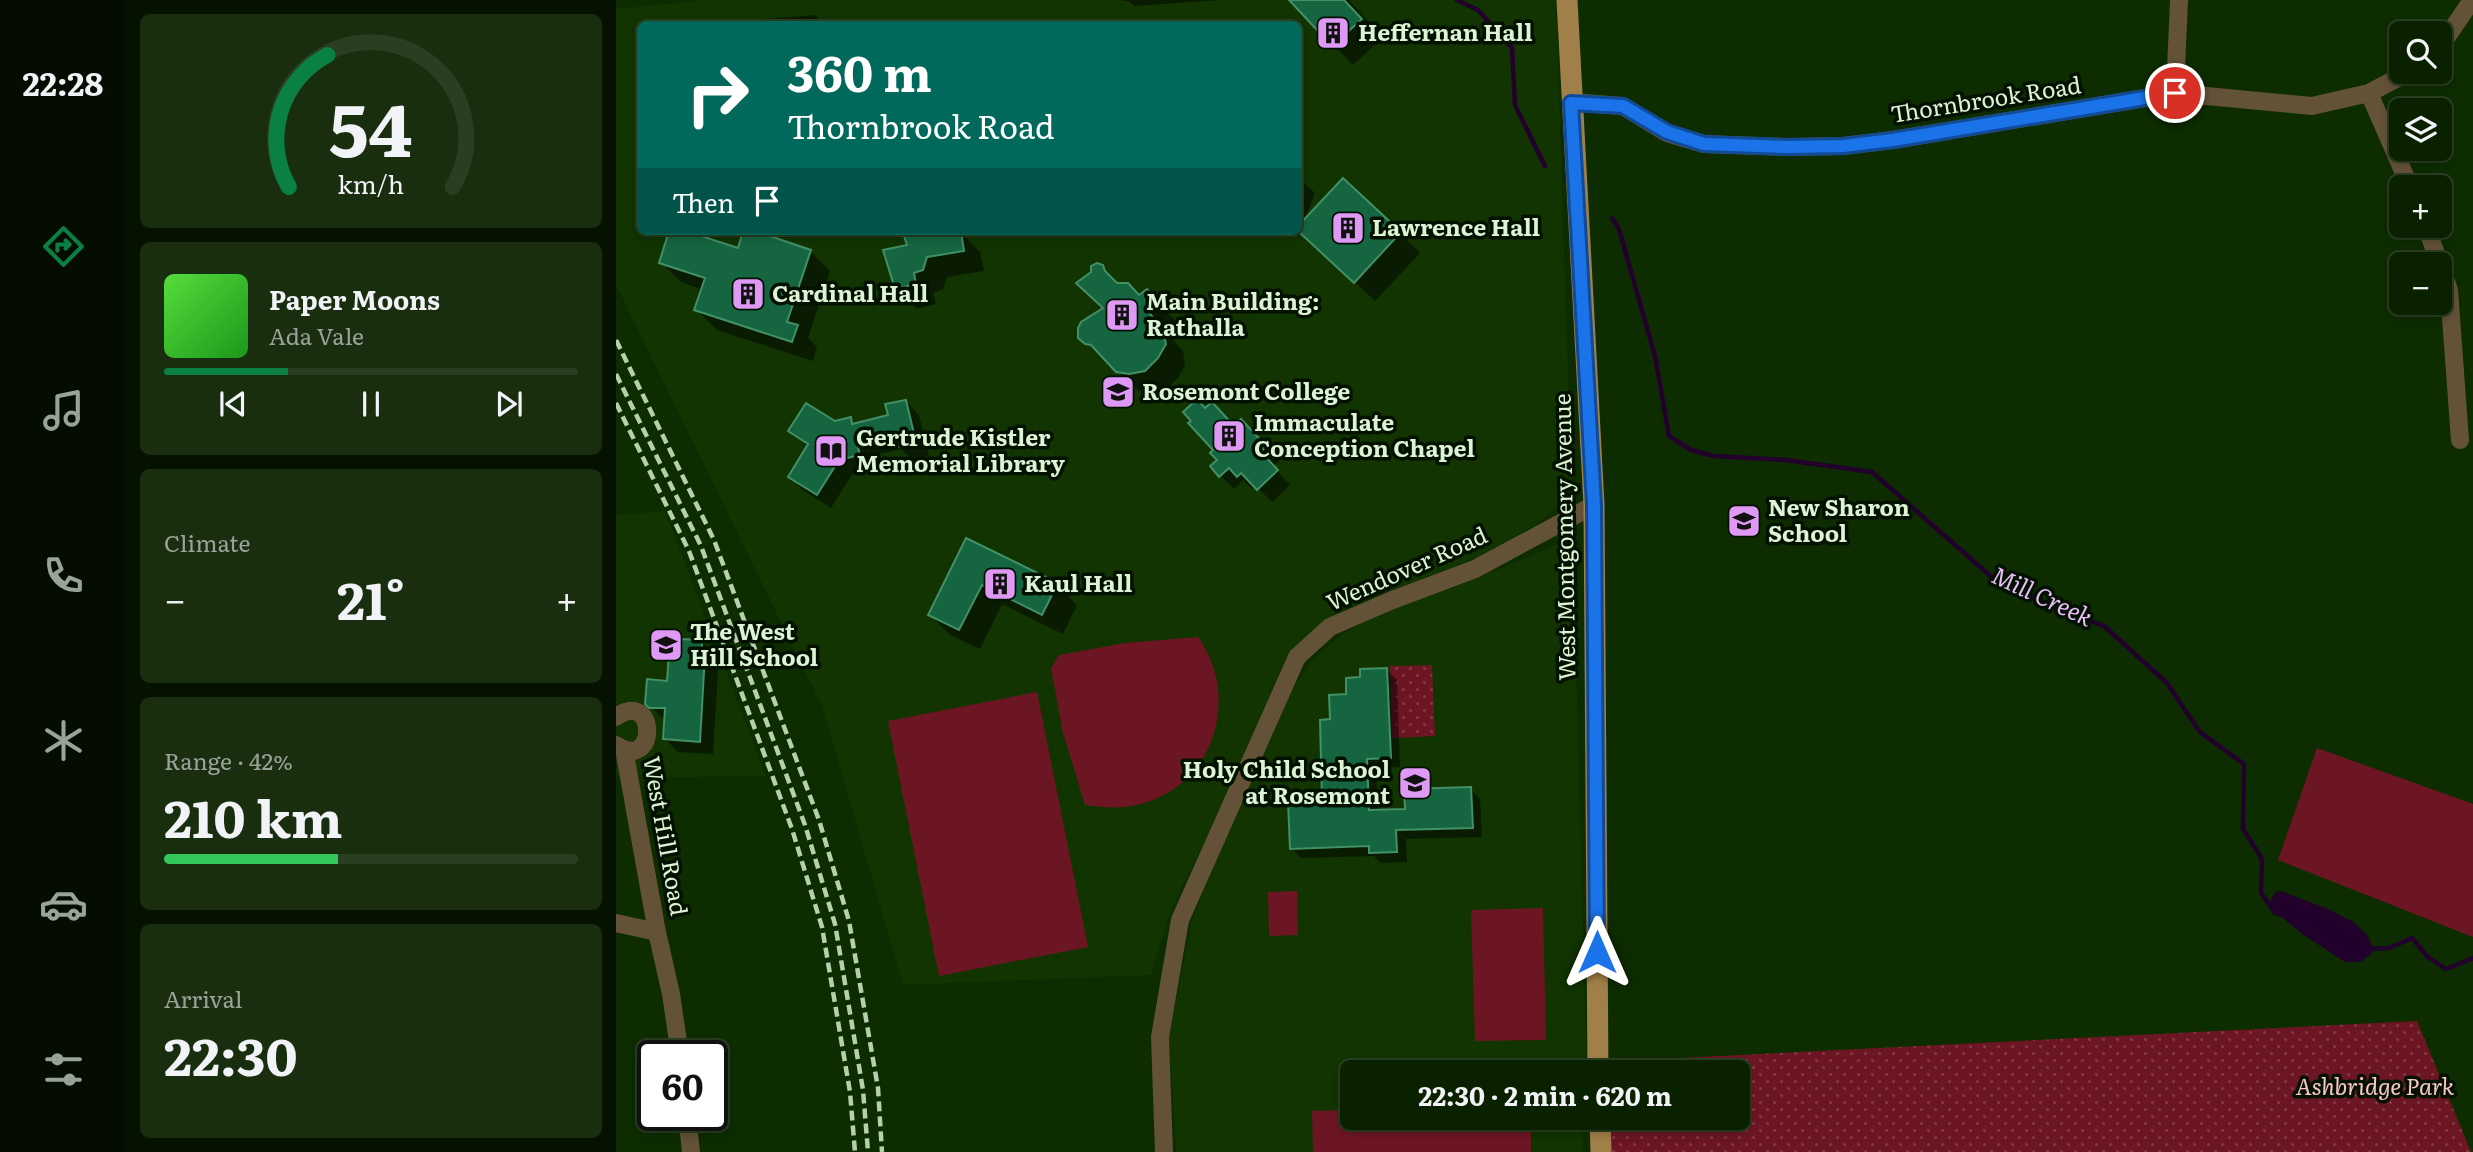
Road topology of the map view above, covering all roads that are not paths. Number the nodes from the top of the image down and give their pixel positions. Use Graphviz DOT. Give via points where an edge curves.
graph roads {
  1 [pos="1567,0"];
  2 [pos="2179,0"];
  3 [pos="2472,0"];
  4 [pos="2452,29"];
  5 [pos="2389,82"];
  6 [pos="2175,93"];
  7 [pos="2369,93"];
  8 [pos="1571,103"];
  9 [pos="2405,175"];
  10 [pos="2431,238"];
  11 [pos="2460,440"];
  12 [pos="1594,505"];
  13 [pos="616,717"];
  14 [pos="620,747"];
  15 [pos="616,923"];
  16 [pos="657,932"];
  17 [pos="678,1040"];
  18 [pos="1598,1060"];
  19 [pos="1600,1130"];
  20 [pos="689,1131"];
  21 [pos="691,1152"];
  22 [pos="1164,1152"];
  23 [pos="1601,1152"];
  1 -- 8 [label="main road, West Montgomery Avenue"];
  2 -- 6 [label="street"];
  3 -- 4 [label="street"];
  5 -- 7 [label="street, Thornbrook Road"];
  6 -- 7 [label="street, Thornbrook Road" via="2312,106"];
  6 -- 8 [label="street, Thornbrook Road" via="1893,140 1787,147 1704,144 1667,132 1623,106"];
  7 -- 9 [label="street"];
  8 -- 12 [label="main road, West Montgomery Avenue"];
  10 -- 11 [label="street" via="2451,307"];
  12 -- 18 [label="main road, West Montgomery Avenue"];
  12 -- 22 [label="street, Wendover Road" via="1475,569 1330,627 1297,657 1180,920 1160,1037"];
  13 -- 14 [label="street, West Hill Road" via="631,712 643,717 649,730 646,741 635,749"];
  14 -- 16 [label="street, West Hill Road"];
  15 -- 16 [label="street"];
  16 -- 17 [label="street, West Hill Road"];
  19 -- 23 [label="main road"];
  20 -- 21 [label="street"];
}
